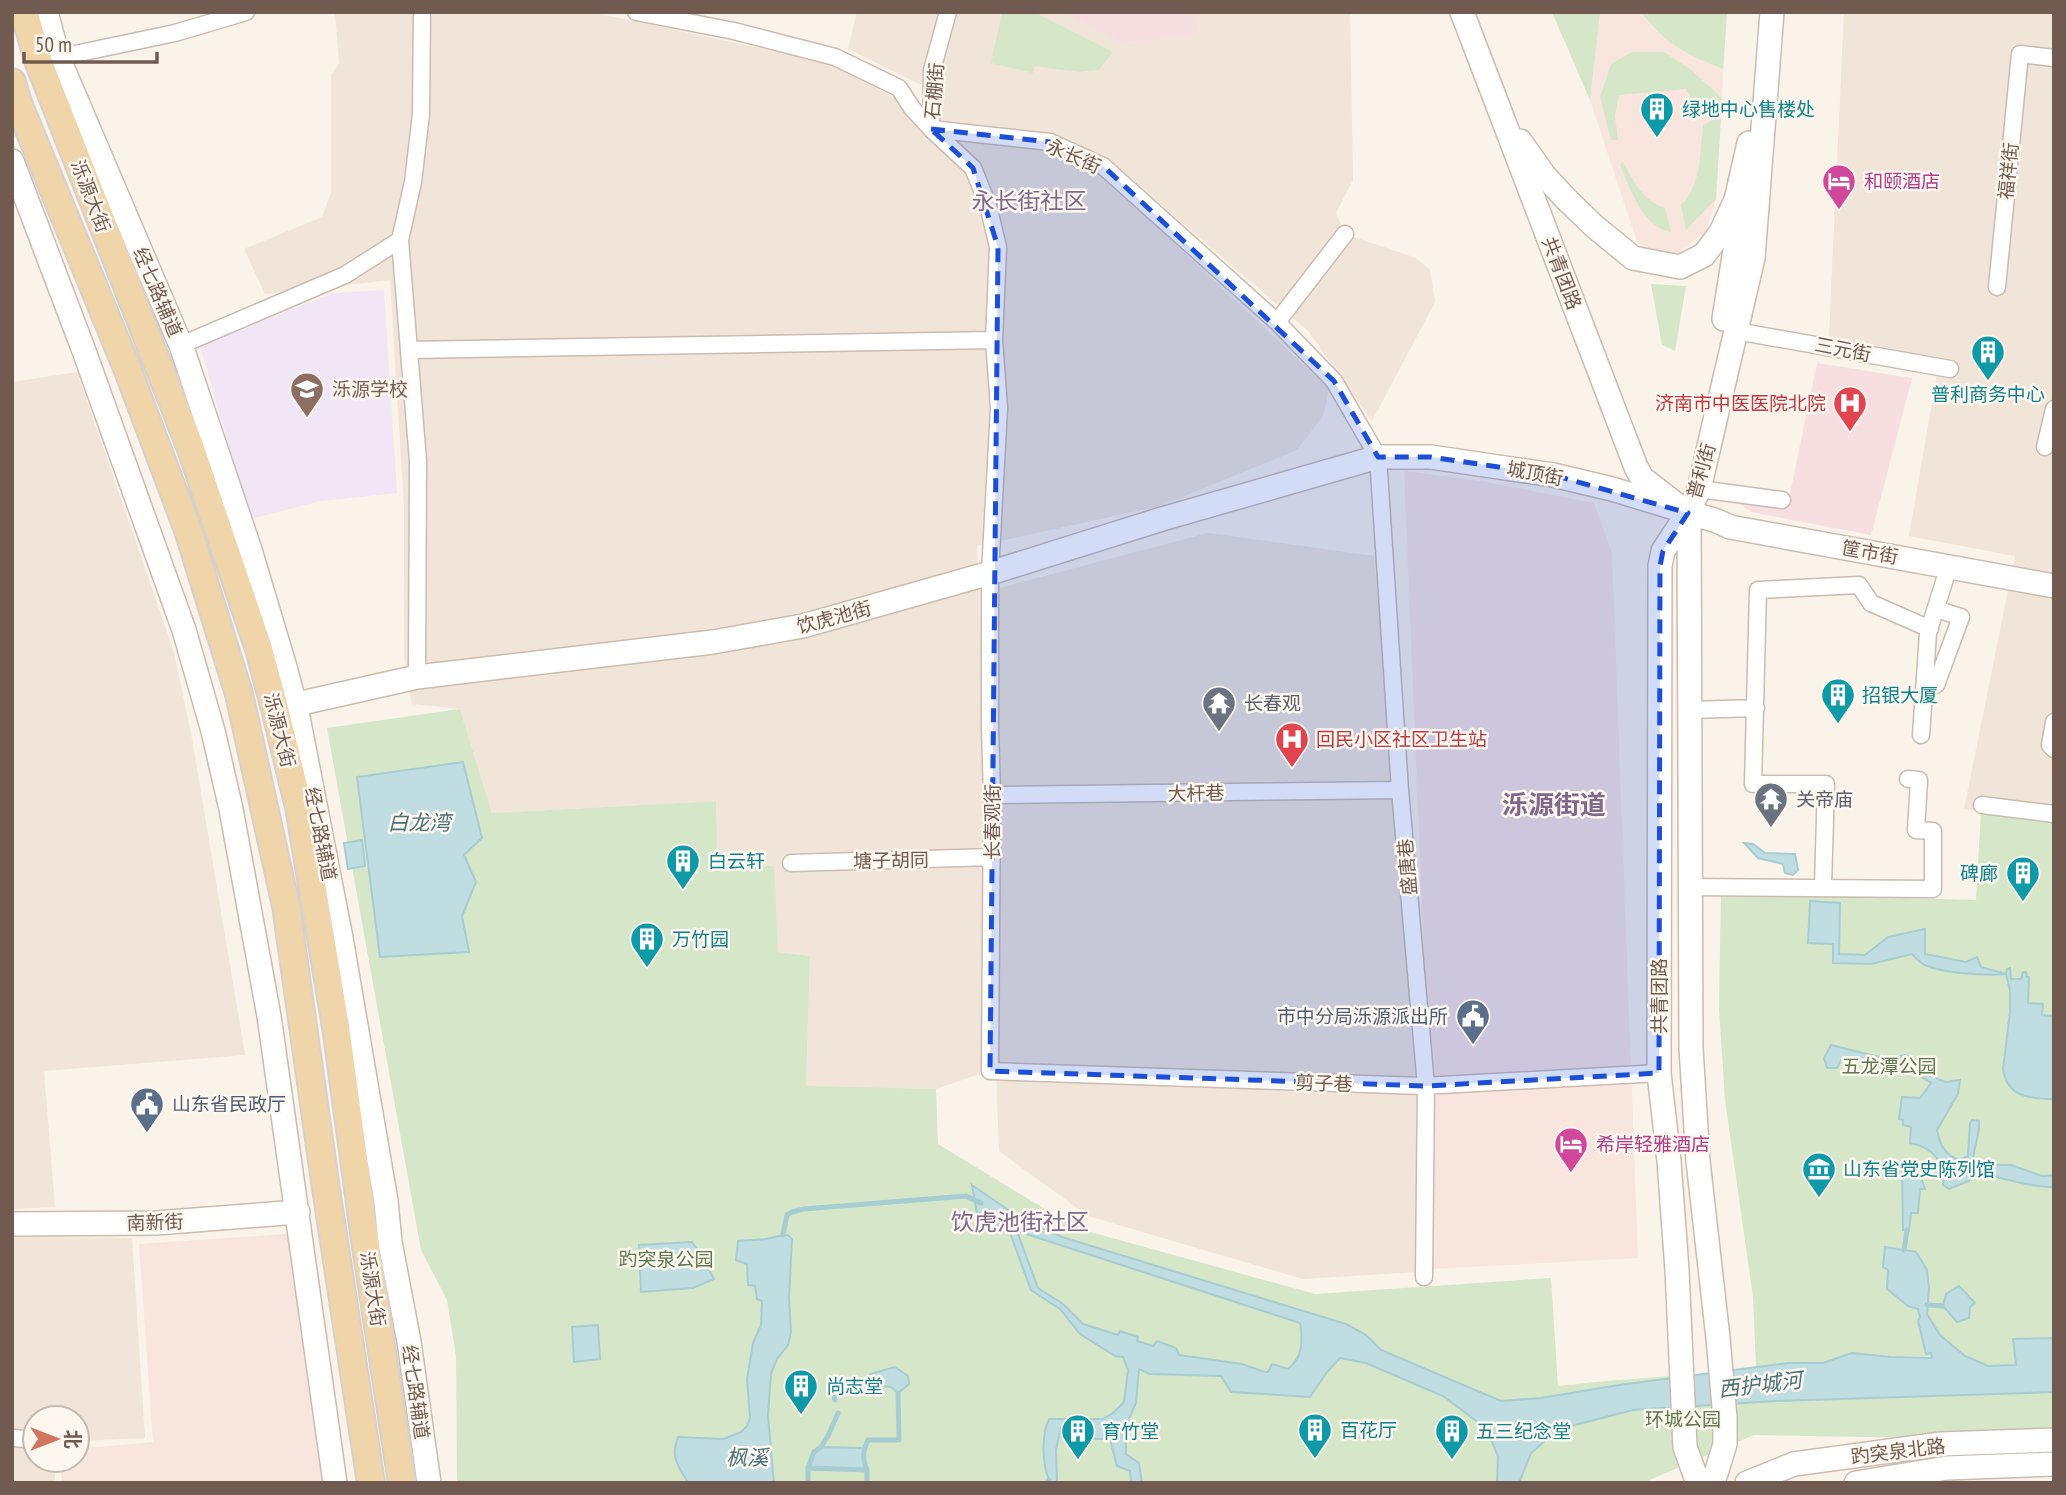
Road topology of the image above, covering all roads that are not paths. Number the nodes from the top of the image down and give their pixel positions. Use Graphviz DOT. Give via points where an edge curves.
graph roads {
  1 [pos="24,12"];
  2 [pos="46,12"];
  3 [pos="246,12"];
  4 [pos="422,12"];
  5 [pos="636,12"];
  6 [pos="948,12"];
  7 [pos="1462,12"];
  8 [pos="1756,12"];
  9 [pos="1772,12"];
  10 [pos="2054,58"];
  11 [pos="49,60"];
  12 [pos="14,97"];
  13 [pos="1498,108"];
  14 [pos="931,129"];
  15 [pos="1749,143"];
  16 [pos="12,161"];
  17 [pos="1345,234"];
  18 [pos="400,240"];
  19 [pos="1997,287"];
  20 [pos="1277,322"];
  21 [pos="1736,331"];
  22 [pos="994,340"];
  23 [pos="181,345"];
  24 [pos="409,350"];
  25 [pos="1950,369"];
  26 [pos="2054,410"];
  27 [pos="2045,447"];
  28 [pos="1378,457"];
  29 [pos="1699,489"];
  30 [pos="1782,500"];
  31 [pos="1688,513"];
  32 [pos="1949,566"];
  33 [pos="990,573"];
  34 [pos="2054,586"];
  35 [pos="1936,609"];
  36 [pos="1930,629"];
  37 [pos="417,677"];
  38 [pos="1936,685"];
  39 [pos="285,707"];
  40 [pos="1756,708"];
  41 [pos="1690,710"];
  42 [pos="2054,722"];
  43 [pos="1920,735"];
  44 [pos="2054,749"];
  45 [pos="1908,779"];
  46 [pos="1401,790"];
  47 [pos="992,795"];
  48 [pos="1982,805"];
  49 [pos="2054,814"];
  50 [pos="992,858"];
  51 [pos="791,863"];
  52 [pos="1824,886"];
  53 [pos="1690,887"];
  54 [pos="990,1071"];
  55 [pos="1659,1073"];
  56 [pos="1426,1086"];
  57 [pos="298,1212"];
  58 [pos="12,1224"];
  59 [pos="1424,1277"];
  60 [pos="2054,1440"];
  61 [pos="2054,1464"];
  62 [pos="335,1483"];
  63 [pos="371,1483"];
  64 [pos="402,1483"];
  65 [pos="429,1483"];
  66 [pos="1698,1483"];
  67 [pos="1713,1483"];
  68 [pos="1747,1483"];
  69 [pos="1856,1483"];
  1 -- 11 [label="main road, 泺源大街"];
  2 -- 11 [label="street, 经七路辅道"];
  3 -- 11 [label="street" via="175,33"];
  4 -- 18 [label="street" via="421,114"];
  5 -- 14 [label="street" via="835,57 899,88"];
  6 -- 14 [label="street, 石棚街" via="932,70"];
  7 -- 13 [label="street, 共青团路"];
  8 -- 15 [label="street, 普利街"];
  9 -- 21 [label="street, 普利街" via="1753,258"];
  10 -- 19 [label="street, 福祥街" via="2020,54"];
  11 -- 23 [label="street, 经七路辅道"];
  11 -- 39 [label="main road, 泺源大街" via="259,649"];
  12 -- 63 [label="main road, 泺源大街" via="127,368 188,530 239,694 286,906"];
  13 -- 15 [label="street" via="1544,175 1587,220 1633,258 1680,267 1704,255 1721,232 1737,200"];
  13 -- 31 [label="street, 共青团路" via="1636,467 1642,478"];
  14 -- 20 [label="street, 永长街" via="1050,142 1102,166"];
  14 -- 22 [label="street, 长春观街" via="973,168 988,205 998,247"];
  15 -- 31 [label="street, 普利街" via="1734,263"];
  16 -- 57 [label="street" via="157,553 206,704 231,809 269,1016"];
  17 -- 20 [label="street"];
  18 -- 23 [label="street" via="345,275"];
  18 -- 24 [label="street"];
  20 -- 28 [label="street, 永长街" via="1334,381"];
  21 -- 25 [label="street, 三元街"];
  21 -- 29 [label="street, 普利街"];
  22 -- 24 [label="street"];
  22 -- 33 [label="street, 长春观街" via="999,408"];
  23 -- 39 [label="street, 经七路辅道" via="250,550"];
  24 -- 37 [label="street" via="418,461"];
  26 -- 27 [label="street"];
  28 -- 31 [label="street, 城顶街" via="1431,457 1553,475"];
  28 -- 33 [label="street, 饮虎池街"];
  28 -- 46 [label="street, 盛唐巷"];
  29 -- 30 [label="street"];
  29 -- 31 [label="street, 普利街"];
  31 -- 32 [label="street, 筐市街" via="1730,527"];
  31 -- 41 [label="street, 共青团路"];
  31 -- 55 [label="street, 共青团路" via="1663,551 1660,566"];
  32 -- 34 [label="street, 筐市街"];
  32 -- 35 [label="street"];
  33 -- 37 [label="street, 饮虎池街" via="803,626 713,642"];
  33 -- 47 [label="street, 长春观街"];
  35 -- 36 [label="street"];
  35 -- 38 [label="street" via="1961,617"];
  36 -- 40 [label="street" via="1871,603 1859,585 1758,590"];
  36 -- 43 [label="street"];
  37 -- 39 [label="street, 饮虎池街"];
  39 -- 64 [label="main road, 泺源大街" via="337,1027"];
  39 -- 65 [label="street, 经七路辅道" via="341,938"];
  40 -- 41 [label="street"];
  40 -- 52 [label="street" via="1753,785 1826,785"];
  41 -- 53 [label="street, 共青团路"];
  42 -- 44 [label="street" via="2050,745"];
  45 -- 52 [label="street" via="1919,780 1916,830 1933,831 1933,888"];
  46 -- 47 [label="street, 大杆巷"];
  46 -- 56 [label="street, 盛唐巷"];
  47 -- 50 [label="street, 长春观街"];
  48 -- 49 [label="street"];
  50 -- 51 [label="street, 塘子胡同"];
  50 -- 54 [label="street, 长春观街"];
  52 -- 53 [label="street"];
  53 -- 67 [label="street, 共青团路" via="1692,1075 1725,1418 1725,1444"];
  54 -- 56 [label="street, 剪子巷"];
  55 -- 56 [label="street, 剪子巷"];
  55 -- 66 [label="street, 共青团路" via="1685,1447"];
  56 -- 59 [label="street, 盛唐巷"];
  57 -- 58 [label="street, 南新街" via="156,1223"];
  57 -- 62 [label="street"];
  60 -- 68 [label="street, 趵突泉北路" via="1941,1444 1794,1464"];
  61 -- 69 [label="street, 趵突泉北路" via="1947,1468"];
}
